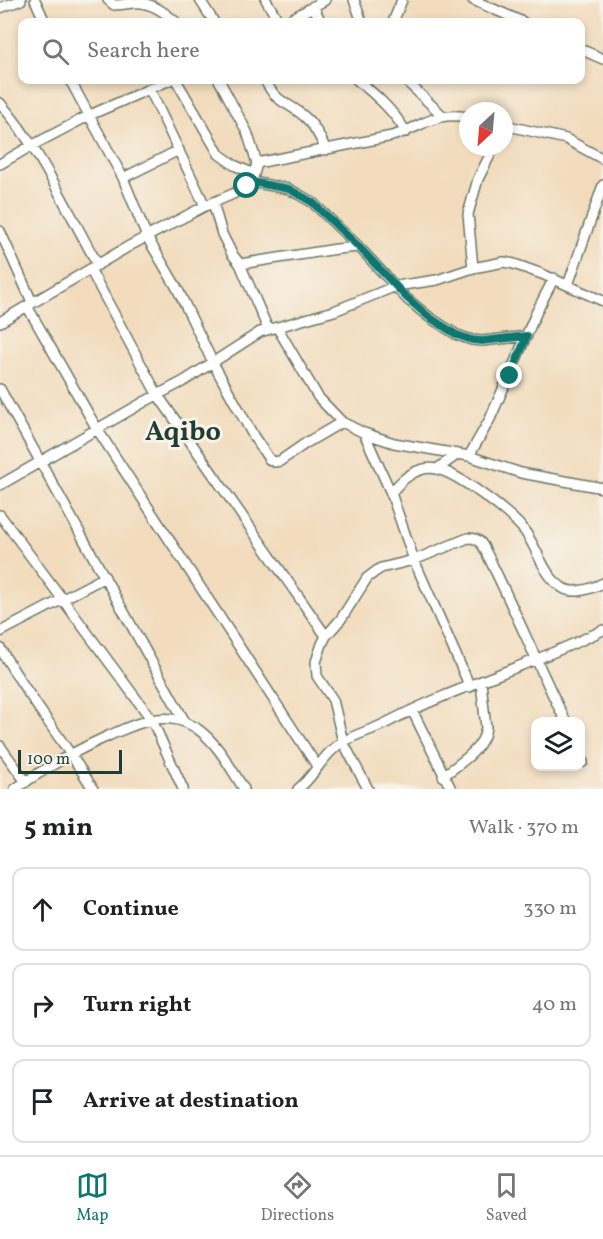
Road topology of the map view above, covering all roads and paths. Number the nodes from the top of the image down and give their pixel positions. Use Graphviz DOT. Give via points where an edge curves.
graph roads {
  1 [pos="21,0"];
  2 [pos="108,0"];
  3 [pos="200,0"];
  4 [pos="266,0"];
  5 [pos="325,0"];
  6 [pos="354,0"];
  7 [pos="402,0"];
  8 [pos="473,0"];
  9 [pos="38,1"];
  10 [pos="314,6"];
  11 [pos="0,8"];
  12 [pos="44,18"];
  13 [pos="171,18"];
  14 [pos="211,18"];
  15 [pos="277,18"];
  16 [pos="293,18"];
  17 [pos="319,18"];
  18 [pos="361,18"];
  19 [pos="395,18"];
  20 [pos="514,18"];
  21 [pos="585,51"];
  22 [pos="603,59"];
  23 [pos="72,84"];
  24 [pos="162,84"];
  25 [pos="178,84"];
  26 [pos="221,84"];
  27 [pos="267,84"];
  28 [pos="362,84"];
  29 [pos="409,84"];
  30 [pos="150,90"];
  31 [pos="0,103"];
  32 [pos="90,115"];
  33 [pos="441,115"];
  34 [pos="459,116"];
  35 [pos="513,128"];
  36 [pos="406,132"];
  37 [pos="31,146"];
  38 [pos="179,150"];
  39 [pos="326,150"];
  40 [pos="490,156"];
  41 [pos="603,159"];
  42 [pos="256,163"];
  43 [pos="0,165"];
  44 [pos="123,178"];
  45 [pos="253,178"];
  46 [pos="603,185"];
  47 [pos="209,204"];
  48 [pos="0,231"];
  49 [pos="147,237"];
  50 [pos="359,247"];
  51 [pos="240,264"];
  52 [pos="94,267"];
  53 [pos="473,268"];
  54 [pos="554,278"];
  55 [pos="568,285"];
  56 [pos="396,286"];
  57 [pos="603,301"];
  58 [pos="29,304"];
  59 [pos="0,322"];
  60 [pos="272,328"];
  61 [pos="527,336"];
  62 [pos="213,363"];
  63 [pos="0,389"];
  64 [pos="157,394"];
  65 [pos="342,422"];
  66 [pos="97,429"];
  67 [pos="364,434"];
  68 [pos="458,454"];
  69 [pos="469,456"];
  70 [pos="42,462"];
  71 [pos="438,469"];
  72 [pos="0,485"];
  73 [pos="603,488"];
  74 [pos="391,493"];
  75 [pos="0,515"];
  76 [pos="414,560"];
  77 [pos="105,577"];
  78 [pos="603,583"];
  79 [pos="63,599"];
  80 [pos="603,630"];
  81 [pos="0,632"];
  82 [pos="326,636"];
  83 [pos="0,648"];
  84 [pos="536,661"];
  85 [pos="481,682"];
  86 [pos="470,687"];
  87 [pos="412,710"];
  88 [pos="564,717"];
  89 [pos="152,720"];
  90 [pos="185,722"];
  91 [pos="343,742"];
  92 [pos="0,746"];
  93 [pos="72,753"];
  94 [pos="317,766"];
  95 [pos="443,776"];
  96 [pos="26,782"];
  97 [pos="15,789"];
  98 [pos="93,789"];
  99 [pos="183,789"];
  100 [pos="244,789"];
  101 [pos="298,789"];
  102 [pos="368,789"];
  103 [pos="450,789"];
  1 -- 11 [label="street"];
  2 -- 13 [label="street" via="114,5 151,5"];
  3 -- 14 [label="street"];
  4 -- 15 [label="street"];
  5 -- 10 [label="street"];
  6 -- 18 [label="street"];
  7 -- 19 [label="street"];
  8 -- 20 [label="street"];
  9 -- 12 [label="street"];
  10 -- 16 [label="street"];
  10 -- 17 [label="street"];
  21 -- 22 [label="street"];
  23 -- 32 [label="street"];
  24 -- 30 [label="street"];
  25 -- 45 [label="street" via="219,154"];
  26 -- 42 [label="street" via="244,125"];
  27 -- 39 [label="street" via="278,100 309,119"];
  28 -- 36 [label="street" via="380,98"];
  29 -- 33 [label="street"];
  30 -- 32 [label="street"];
  30 -- 38 [label="street"];
  31 -- 37 [label="street"];
  32 -- 37 [label="street"];
  32 -- 44 [label="street"];
  33 -- 34 [label="street"];
  33 -- 36 [label="street"];
  35 -- 41 [label="street" via="566,138"];
  36 -- 39 [label="street"];
  37 -- 43 [label="street"];
  37 -- 52 [label="street"];
  38 -- 44 [label="street"];
  38 -- 47 [label="street"];
  39 -- 42 [label="street"];
  40 -- 53 [label="street" via="468,214"];
  42 -- 45 [label="street"];
  44 -- 49 [label="street"];
  45 -- 47 [label="street" via="233,194"];
  45 -- 50 [label="street" via="306,197"];
  46 -- 55 [label="street"];
  47 -- 49 [label="street"];
  47 -- 51 [label="street"];
  48 -- 58 [label="street"];
  49 -- 52 [label="street"];
  49 -- 62 [label="street"];
  50 -- 51 [label="street"];
  50 -- 56 [label="street"];
  51 -- 60 [label="street"];
  52 -- 58 [label="street"];
  52 -- 64 [label="street"];
  53 -- 54 [label="street" via="504,262"];
  53 -- 56 [label="street" via="437,280"];
  54 -- 55 [label="street"];
  54 -- 61 [label="street"];
  55 -- 57 [label="street"];
  56 -- 60 [label="street" via="334,311"];
  56 -- 61 [label="street" via="429,317 457,335 482,341"];
  58 -- 59 [label="street"];
  58 -- 66 [label="street"];
  60 -- 62 [label="street" via="252,336"];
  60 -- 65 [label="street" via="318,397"];
  61 -- 69 [label="street"];
  62 -- 64 [label="street"];
  62 -- 65 [label="street" via="264,454 274,462"];
  63 -- 70 [label="street"];
  64 -- 66 [label="street"];
  64 -- 82 [label="street"];
  65 -- 67 [label="street"];
  66 -- 70 [label="street"];
  66 -- 94 [label="street"];
  67 -- 68 [label="street"];
  67 -- 74 [label="street"];
  68 -- 69 [label="street"];
  68 -- 71 [label="street"];
  69 -- 73 [label="street" via="521,473"];
  70 -- 72 [label="street"];
  70 -- 77 [label="street"];
  71 -- 74 [label="street" via="409,474"];
  71 -- 78 [label="street" via="476,490 508,515 522,529 560,586 574,591"];
  74 -- 76 [label="street"];
  75 -- 79 [label="street"];
  76 -- 82 [label="street" via="381,568 367,578 341,620"];
  76 -- 84 [label="street" via="468,538 480,541"];
  76 -- 86 [label="street"];
  77 -- 79 [label="street"];
  77 -- 90 [label="street"];
  79 -- 81 [label="street"];
  79 -- 89 [label="street"];
  80 -- 84 [label="street"];
  82 -- 91 [label="street" via="316,669 333,700"];
  83 -- 93 [label="street"];
  84 -- 85 [label="street"];
  84 -- 88 [label="street"];
  85 -- 86 [label="street"];
  85 -- 95 [label="street" via="485,734 473,753"];
  86 -- 87 [label="street"];
  87 -- 91 [label="street"];
  87 -- 95 [label="street"];
  89 -- 90 [label="street"];
  89 -- 93 [label="street"];
  89 -- 99 [label="street"];
  90 -- 100 [label="street" via="212,741"];
  91 -- 94 [label="street"];
  91 -- 102 [label="street"];
  92 -- 96 [label="street"];
  93 -- 96 [label="street"];
  93 -- 98 [label="street"];
  94 -- 101 [label="street"];
  95 -- 103 [label="street"];
  96 -- 97 [label="street"];
}
